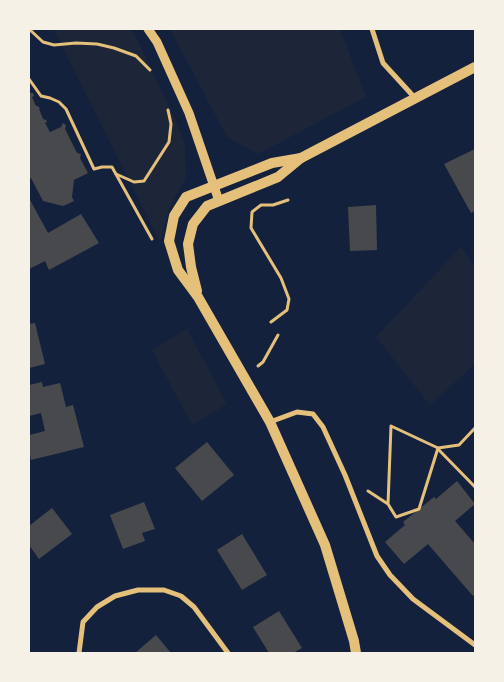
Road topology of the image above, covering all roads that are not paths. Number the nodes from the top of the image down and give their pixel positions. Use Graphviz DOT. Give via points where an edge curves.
graph roads {
  1 [pos="148,29"];
  2 [pos="372,29"];
  3 [pos="475,67"];
  4 [pos="415,98"];
  5 [pos="301,158"];
  6 [pos="214,185"];
  7 [pos="220,200"];
  8 [pos="198,297"];
  9 [pos="270,422"];
  10 [pos="475,645"];
  11 [pos="79,653"];
  12 [pos="228,653"];
  13 [pos="356,653"];
  1 -- 6 [label="street" via="189,113"];
  2 -- 4 [label="street" via="383,63"];
  3 -- 4 [label="main road"];
  4 -- 5 [label="main road"];
  5 -- 6 [label="main road" via="272,163"];
  5 -- 7 [label="main road" via="278,177"];
  6 -- 7 [label="street"];
  6 -- 8 [label="main road" via="186,197 174,216 169,241 178,270"];
  7 -- 8 [label="main road" via="207,206 193,224 188,244"];
  8 -- 9 [label="main road"];
  9 -- 10 [label="street" via="297,412 312,414 323,427 377,556 390,575 413,598"];
  9 -- 13 [label="main road" via="325,545"];
  11 -- 12 [label="street" via="83,622 97,607 115,596 138,590 164,590 181,596"];
}
